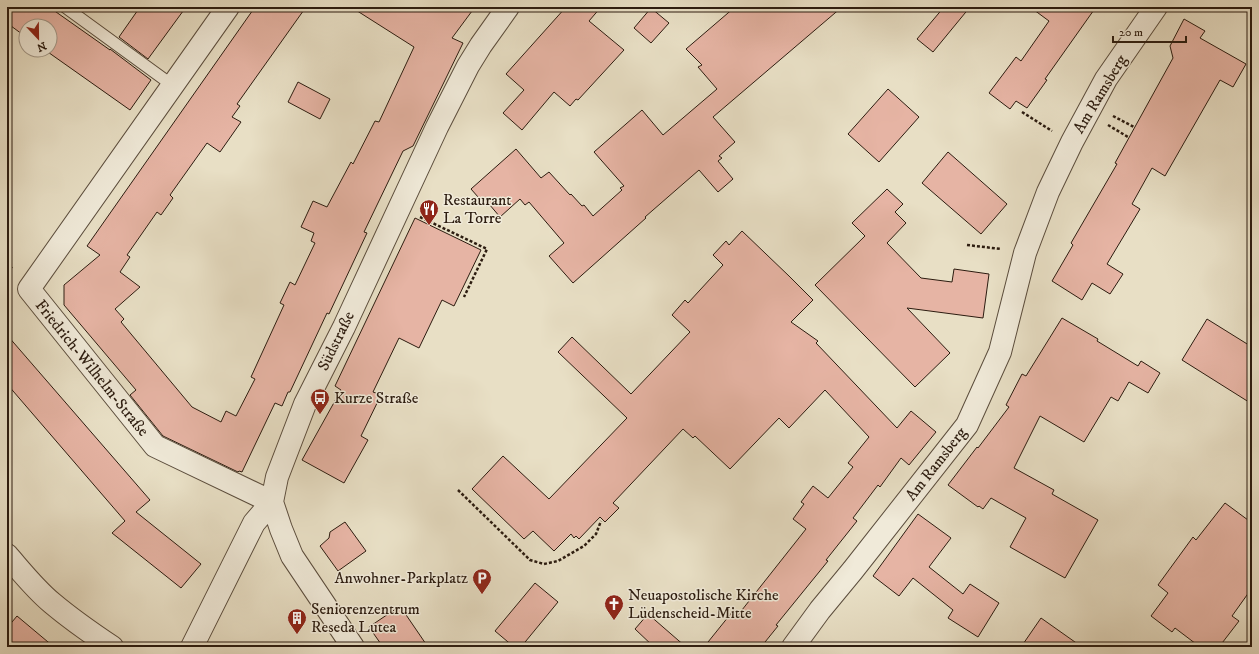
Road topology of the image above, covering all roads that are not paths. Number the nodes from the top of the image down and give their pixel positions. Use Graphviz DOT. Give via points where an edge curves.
graph roads {
  1 [pos="65,7"];
  2 [pos="228,7"];
  3 [pos="508,7"];
  4 [pos="1156,7"];
  5 [pos="172,85"];
  6 [pos="272,502"];
  7 [pos="7,555"];
  8 [pos="112,647"];
  9 [pos="192,647"];
  10 [pos="352,647"];
  11 [pos="793,647"];
  1 -- 5 [label="lane"];
  2 -- 5 [label="street, Friedrich-Wilhelm-Straße"];
  3 -- 6 [label="street, Südstraße" via="468,66 437,127 306,404 277,477"];
  4 -- 11 [label="street, Am Ramsberg" via="1106,79 1048,192 1026,253 1000,352 966,425"];
  5 -- 6 [label="street, Friedrich-Wilhelm-Straße" via="29,289 155,446"];
  6 -- 9 [label="street" via="254,523"];
  6 -- 10 [label="street" via="292,556"];
  7 -- 8 [label="street" via="51,603"];
}
